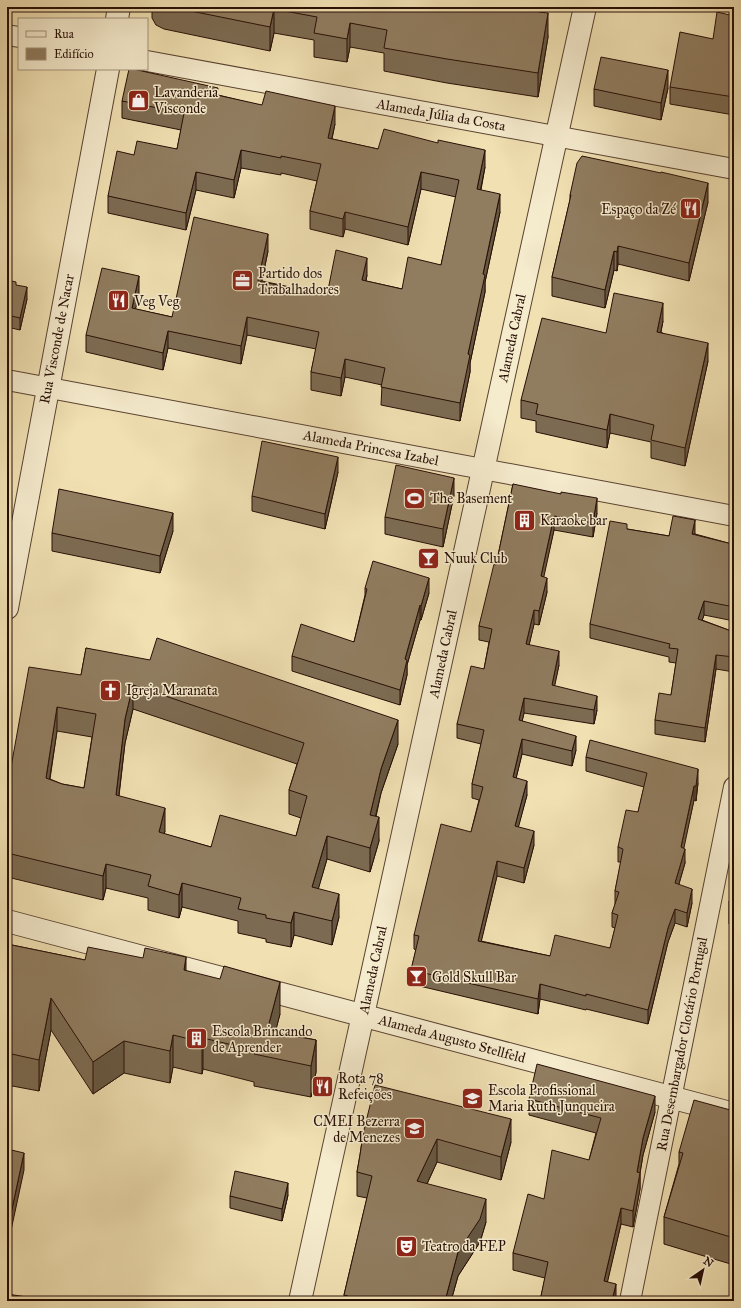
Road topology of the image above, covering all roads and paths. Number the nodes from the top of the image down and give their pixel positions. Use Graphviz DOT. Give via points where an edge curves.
graph roads {
  1 [pos="119,7"];
  2 [pos="585,7"];
  3 [pos="117,18"];
  4 [pos="7,35"];
  5 [pos="18,37"];
  6 [pos="148,61"];
  7 [pos="108,70"];
  8 [pos="556,136"];
  9 [pos="734,169"];
  10 [pos="7,380"];
  11 [pos="48,388"];
  12 [pos="483,469"];
  13 [pos="734,516"];
  14 [pos="7,608"];
  15 [pos="734,787"];
  16 [pos="7,921"];
  17 [pos="363,1015"];
  18 [pos="671,1097"];
  19 [pos="734,1114"];
  20 [pos="300,1301"];
  21 [pos="630,1301"];
  1 -- 3 [label="street"];
  2 -- 8 [label="street, Alameda Cabral"];
  4 -- 5 [label="street"];
  6 -- 8 [label="street, Alameda Júlia da Costa"];
  7 -- 11 [label="street, Rua Visconde de Nacar"];
  8 -- 9 [label="street, Alameda Júlia da Costa"];
  8 -- 12 [label="street, Alameda Cabral"];
  10 -- 11 [label="street, Alameda Princesa Izabel"];
  11 -- 12 [label="street, Alameda Princesa Izabel"];
  11 -- 14 [label="street, Rua Visconde de Nacar"];
  12 -- 13 [label="street, Alameda Princesa Izabel"];
  12 -- 17 [label="street, Alameda Cabral"];
  15 -- 18 [label="street, Rua Desembargador Clotário Portugal"];
  16 -- 17 [label="street, Alameda Augusto Stellfeld"];
  17 -- 18 [label="street, Alameda Augusto Stellfeld"];
  17 -- 20 [label="street, Alameda Cabral"];
  18 -- 19 [label="street, Alameda Augusto Stellfeld"];
  18 -- 21 [label="street, Rua Desembargador Clotário Portugal"];
}
